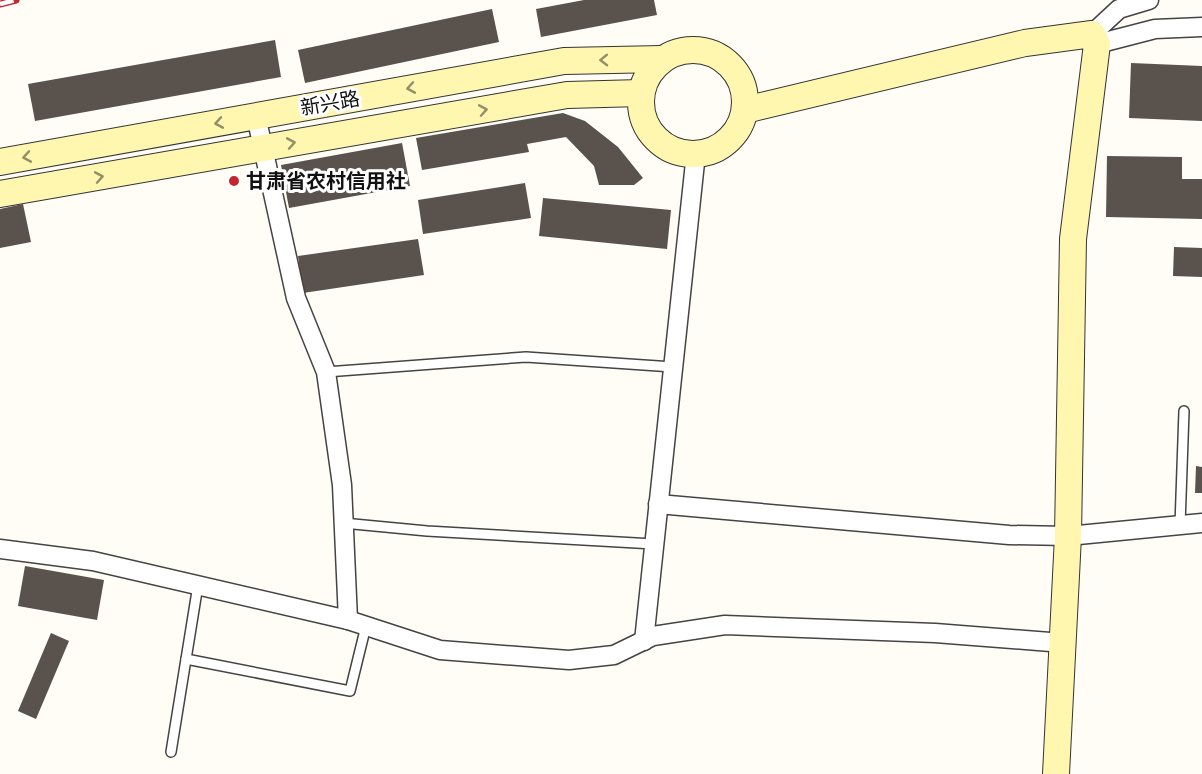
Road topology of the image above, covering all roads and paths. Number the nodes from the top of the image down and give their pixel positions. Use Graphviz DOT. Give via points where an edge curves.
graph roads {
  1 [pos="1149,0"];
  2 [pos="1202,27"];
  3 [pos="1095,39"];
  4 [pos="662,59"];
  5 [pos="641,93"];
  6 [pos="745,111"];
  7 [pos="256,116"];
  8 [pos="264,148"];
  9 [pos="696,153"];
  10 [pos="0,162"];
  11 [pos="0,194"];
  12 [pos="673,367"];
  13 [pos="326,372"];
  14 [pos="1184,411"];
  15 [pos="658,504"];
  16 [pos="343,523"];
  17 [pos="1202,523"];
  18 [pos="1180,525"];
  19 [pos="1068,536"];
  20 [pos="654,544"];
  21 [pos="0,549"];
  22 [pos="198,585"];
  23 [pos="348,620"];
  24 [pos="366,626"];
  25 [pos="644,641"];
  26 [pos="1063,643"];
  27 [pos="186,659"];
  28 [pos="171,752"];
  29 [pos="1054,773"];
  1 -- 3 [label="street" via="1119,9"];
  2 -- 3 [label="street" via="1155,29"];
  3 -- 6 [label="street" via="1025,43"];
  3 -- 19 [label="street" via="1073,239"];
  4 -- 5 [label="street" via="648,74"];
  4 -- 6 [label="street" via="681,50 702,50 721,57 736,71 745,90"];
  4 -- 7 [label="street, 新兴路, one-way" via="564,61"];
  8 -- 5 [label="street, 新兴路, one-way" via="567,95"];
  5 -- 9 [label="street" via="641,113 650,132 665,146 684,154"];
  6 -- 9 [label="street" via="738,130 724,145"];
  7 -- 8 [label="street"];
  7 -- 10 [label="street, 新兴路, one-way"];
  11 -- 8 [label="street, 新兴路, one-way"];
  8 -- 13 [label="street" via="296,298"];
  9 -- 12 [label="street"];
  12 -- 13 [label="lane" via="526,357"];
  12 -- 15 [label="street"];
  13 -- 16 [label="street" via="342,485"];
  14 -- 18 [label="lane"];
  15 -- 19 [label="street" via="1009,535"];
  15 -- 20 [label="street"];
  16 -- 20 [label="lane"];
  16 -- 23 [label="street"];
  17 -- 18 [label="street"];
  18 -- 19 [label="street"];
  19 -- 26 [label="street"];
  20 -- 25 [label="street"];
  21 -- 22 [label="street" via="93,561"];
  22 -- 23 [label="street"];
  22 -- 27 [label="lane"];
  23 -- 24 [label="street"];
  24 -- 25 [label="street" via="440,650 569,660 614,655"];
  24 -- 27 [label="lane" via="350,691"];
  25 -- 26 [label="street" via="653,636 725,625 935,633"];
  26 -- 29 [label="street"];
  27 -- 28 [label="lane"];
}
